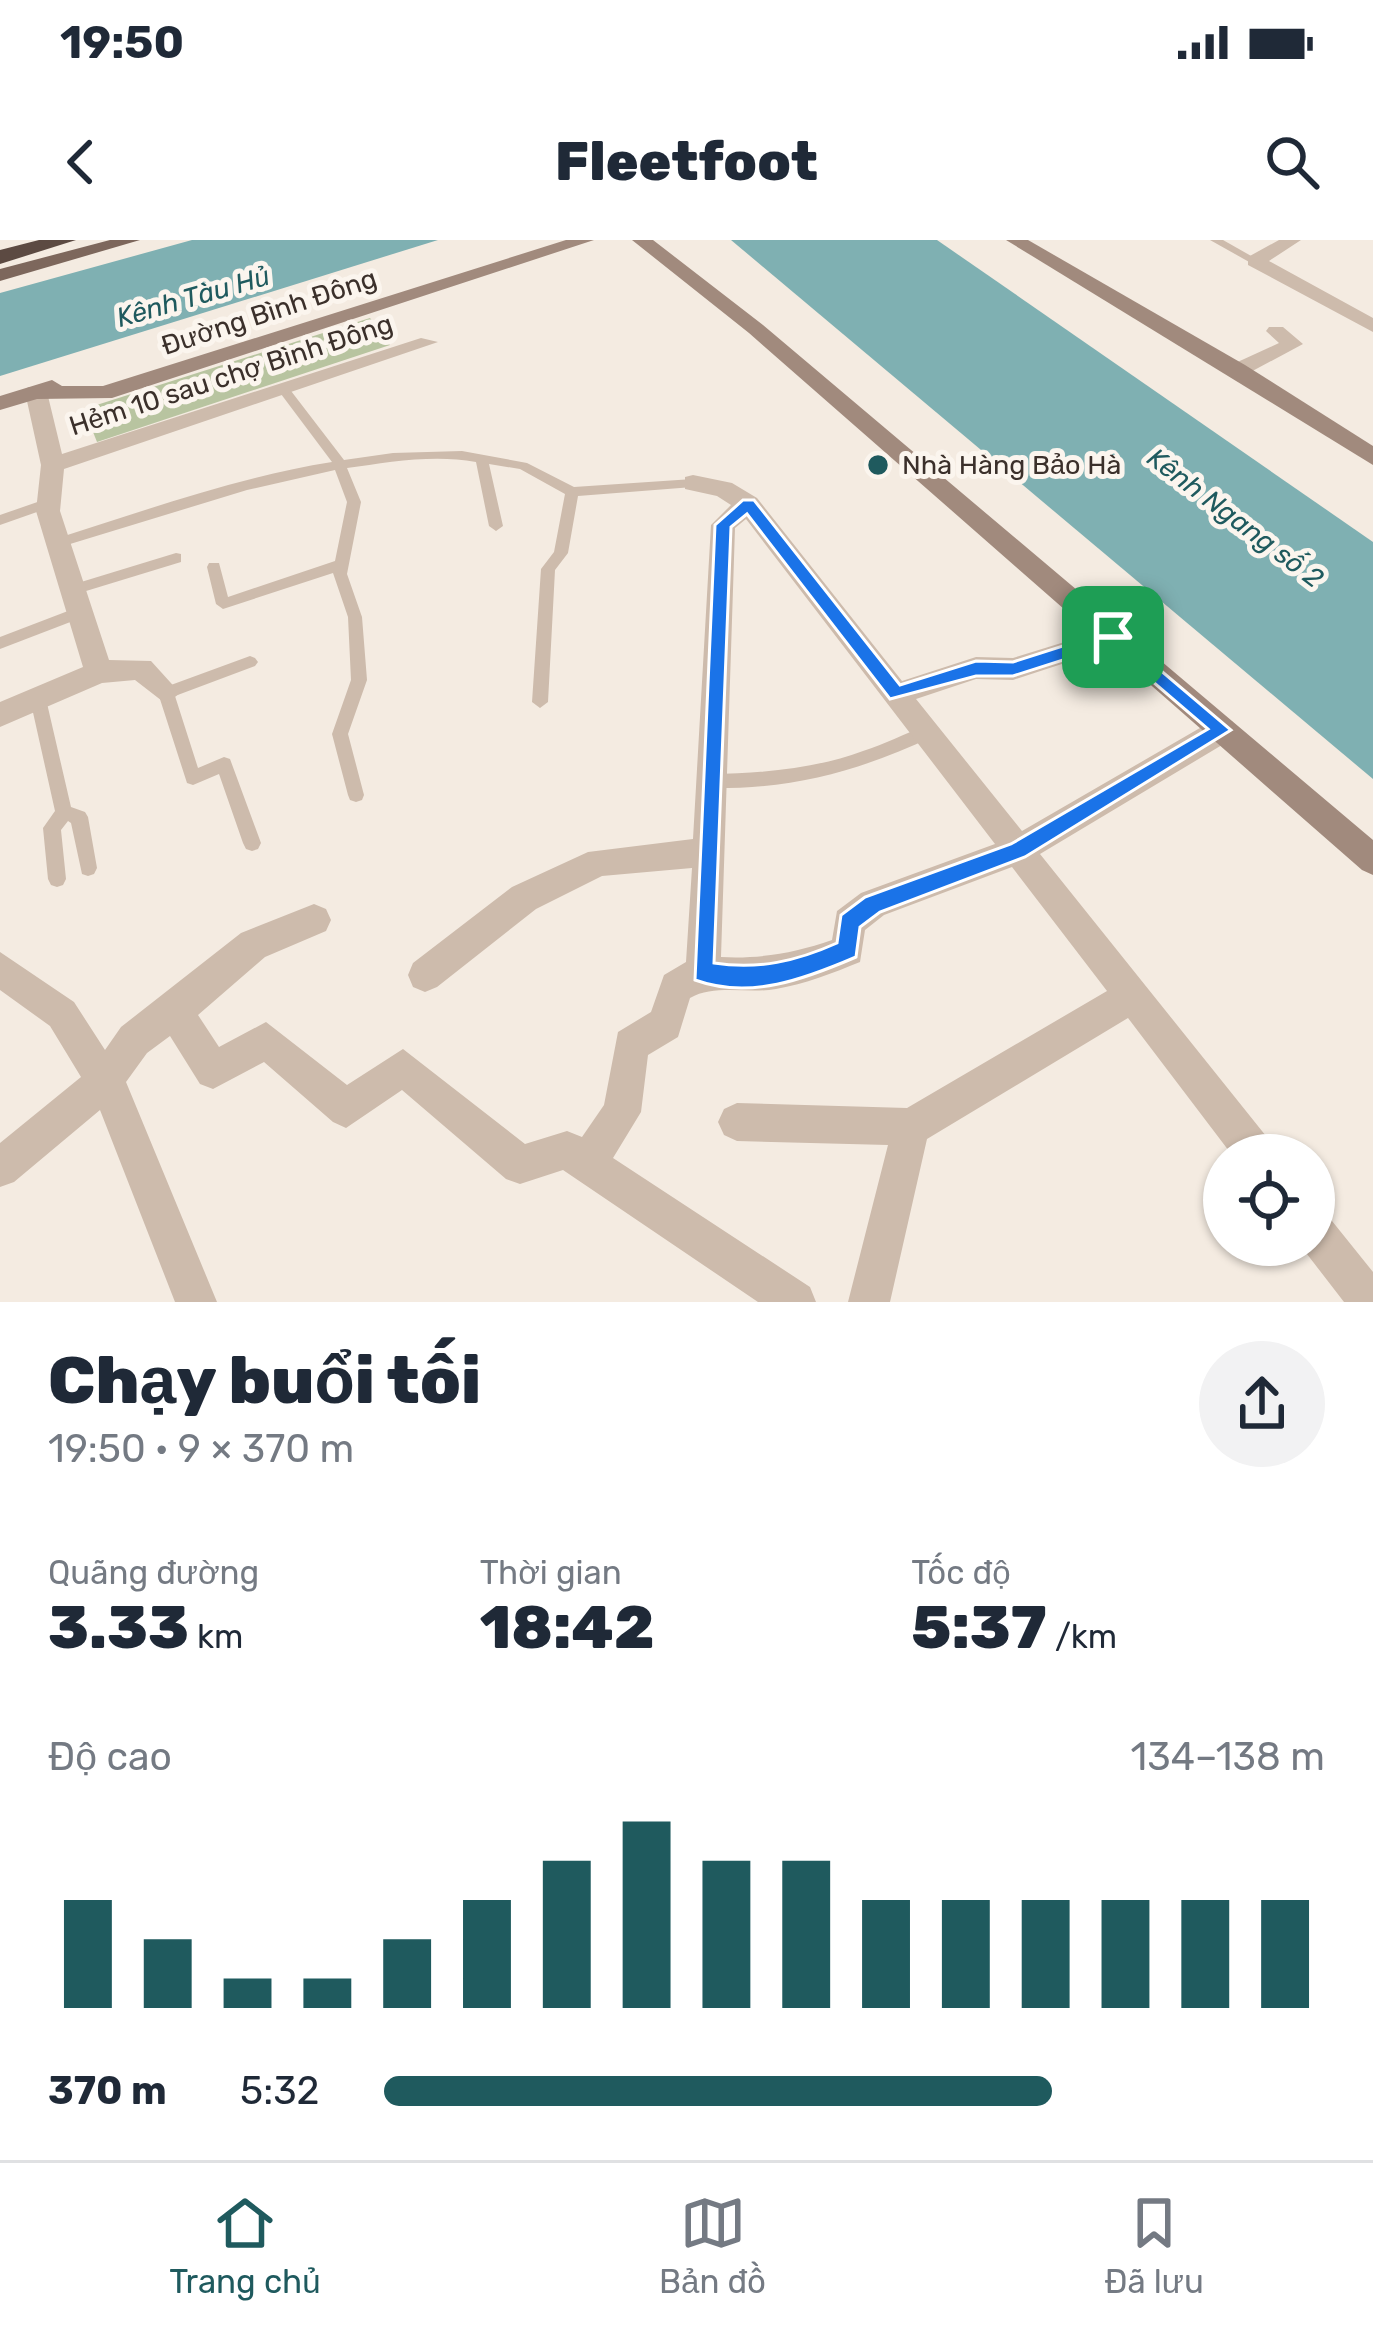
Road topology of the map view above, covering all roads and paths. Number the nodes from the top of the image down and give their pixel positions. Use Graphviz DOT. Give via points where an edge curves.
graph roads {
  1 [pos="65,240"];
  2 [pos="101,240"];
  3 [pos="131,240"];
  4 [pos="521,240"];
  5 [pos="585,240"];
  6 [pos="641,240"];
  7 [pos="1015,240"];
  8 [pos="1215,240"];
  9 [pos="1292,240"];
  10 [pos="0,257"];
  11 [pos="1255,261"];
  12 [pos="0,271"];
  13 [pos="1373,326"];
  14 [pos="1276,331"];
  15 [pos="428,342"];
  16 [pos="1238,370"];
  17 [pos="284,390"];
  18 [pos="36,392"];
  19 [pos="0,403"];
  20 [pos="1373,457"];
  21 [pos="482,459"];
  22 [pos="338,460"];
  23 [pos="52,465"];
  24 [pos="693,483"];
  25 [pos="572,492"];
  26 [pos="49,503"];
  27 [pos="748,504"];
  28 [pos="0,520"];
  29 [pos="496,526"];
  30 [pos="57,542"];
  31 [pos="176,558"];
  32 [pos="340,565"];
  33 [pos="214,567"];
  34 [pos="77,601"];
  35 [pos="1113,637"];
  36 [pos="0,643"];
  37 [pos="250,662"];
  38 [pos="99,672"];
  39 [pos="166,693"];
  40 [pos="896,694"];
  41 [pos="38,699"];
  42 [pos="540,702"];
  43 [pos="0,715"];
  44 [pos="1222,730"];
  45 [pos="926,732"];
  46 [pos="711,781"];
  47 [pos="356,795"];
  48 [pos="64,813"];
  49 [pos="253,843"];
  50 [pos="1018,850"];
  51 [pos="708,851"];
  52 [pos="1373,860"];
  53 [pos="88,868"];
  54 [pos="57,879"];
  55 [pos="314,920"];
  56 [pos="0,969"];
  57 [pos="703,972"];
  58 [pos="425,975"];
  59 [pos="1132,996"];
  60 [pos="175,1012"];
  61 [pos="104,1082"];
  62 [pos="737,1122"];
  63 [pos="911,1127"];
  64 [pos="1240,1134"];
  65 [pos="577,1156"];
  66 [pos="0,1168"];
  67 [pos="1335,1257"];
  68 [pos="196,1302"];
  69 [pos="795,1302"];
  70 [pos="869,1302"];
  71 [pos="1370,1302"];
  1 -- 10 [label="highway"];
  2 -- 12 [label="main road"];
  3 -- 12 [label="main road"];
  4 -- 18 [label="street, Đường Bình Đông"];
  5 -- 18 [label="street, Đường Bình Đông" via="104,393"];
  6 -- 35 [label="street" via="756,328"];
  7 -- 16 [label="street"];
  8 -- 11 [label="lane"];
  9 -- 11 [label="street"];
  11 -- 13 [label="street"];
  14 -- 16 [label="street" via="1293,344"];
  15 -- 17 [label="street, Hẻm 10 sau chợ Bình Đông"];
  16 -- 20 [label="street"];
  17 -- 22 [label="lane"];
  17 -- 23 [label="street, Hẻm 10 sau chợ Bình Đông"];
  18 -- 19 [label="street, Đường Bình Đông"];
  18 -- 23 [label="street"];
  21 -- 22 [label="lane"];
  21 -- 25 [label="lane" via="546,470"];
  21 -- 29 [label="lane"];
  22 -- 30 [label="lane"];
  22 -- 32 [label="lane" via="354,502"];
  23 -- 26 [label="street"];
  24 -- 25 [label="lane"];
  24 -- 27 [label="street"];
  25 -- 42 [label="lane" via="560,553 548,569"];
  26 -- 28 [label="lane"];
  26 -- 30 [label="street"];
  27 -- 40 [label="street"];
  27 -- 46 [label="street" via="723,525"];
  30 -- 34 [label="street"];
  31 -- 34 [label="lane"];
  32 -- 33 [label="lane" via="223,604"];
  32 -- 47 [label="lane" via="355,616 359,680 340,734"];
  34 -- 36 [label="lane"];
  34 -- 38 [label="street"];
  35 -- 40 [label="street"];
  35 -- 44 [label="street"];
  37 -- 39 [label="lane"];
  38 -- 39 [label="street" via="141,669"];
  38 -- 41 [label="street"];
  39 -- 49 [label="lane" via="193,778 224,764"];
  40 -- 45 [label="street"];
  41 -- 43 [label="street"];
  41 -- 48 [label="lane"];
  44 -- 50 [label="street"];
  44 -- 52 [label="street"];
  45 -- 46 [label="lane" via="862,764 763,782"];
  45 -- 50 [label="street"];
  46 -- 51 [label="street"];
  48 -- 53 [label="lane" via="79,817"];
  48 -- 54 [label="lane" via="52,828"];
  50 -- 57 [label="street" via="873,904 849,922 848,950 805,968 747,979"];
  50 -- 59 [label="street"];
  51 -- 57 [label="street"];
  51 -- 58 [label="street" via="599,862 524,898"];
  55 -- 60 [label="street" via="253,945"];
  56 -- 61 [label="street" via="62,1014"];
  57 -- 65 [label="street" via="676,987 665,1024 631,1045 622,1112"];
  59 -- 63 [label="street"];
  59 -- 64 [label="street"];
  60 -- 61 [label="street" via="134,1040"];
  60 -- 65 [label="street" via="213,1071 266,1040 346,1109 403,1067 520,1165"];
  61 -- 66 [label="street"];
  61 -- 68 [label="street"];
  62 -- 63 [label="street"];
  63 -- 70 [label="street"];
  65 -- 69 [label="street"];
  67 -- 71 [label="street"];
}
